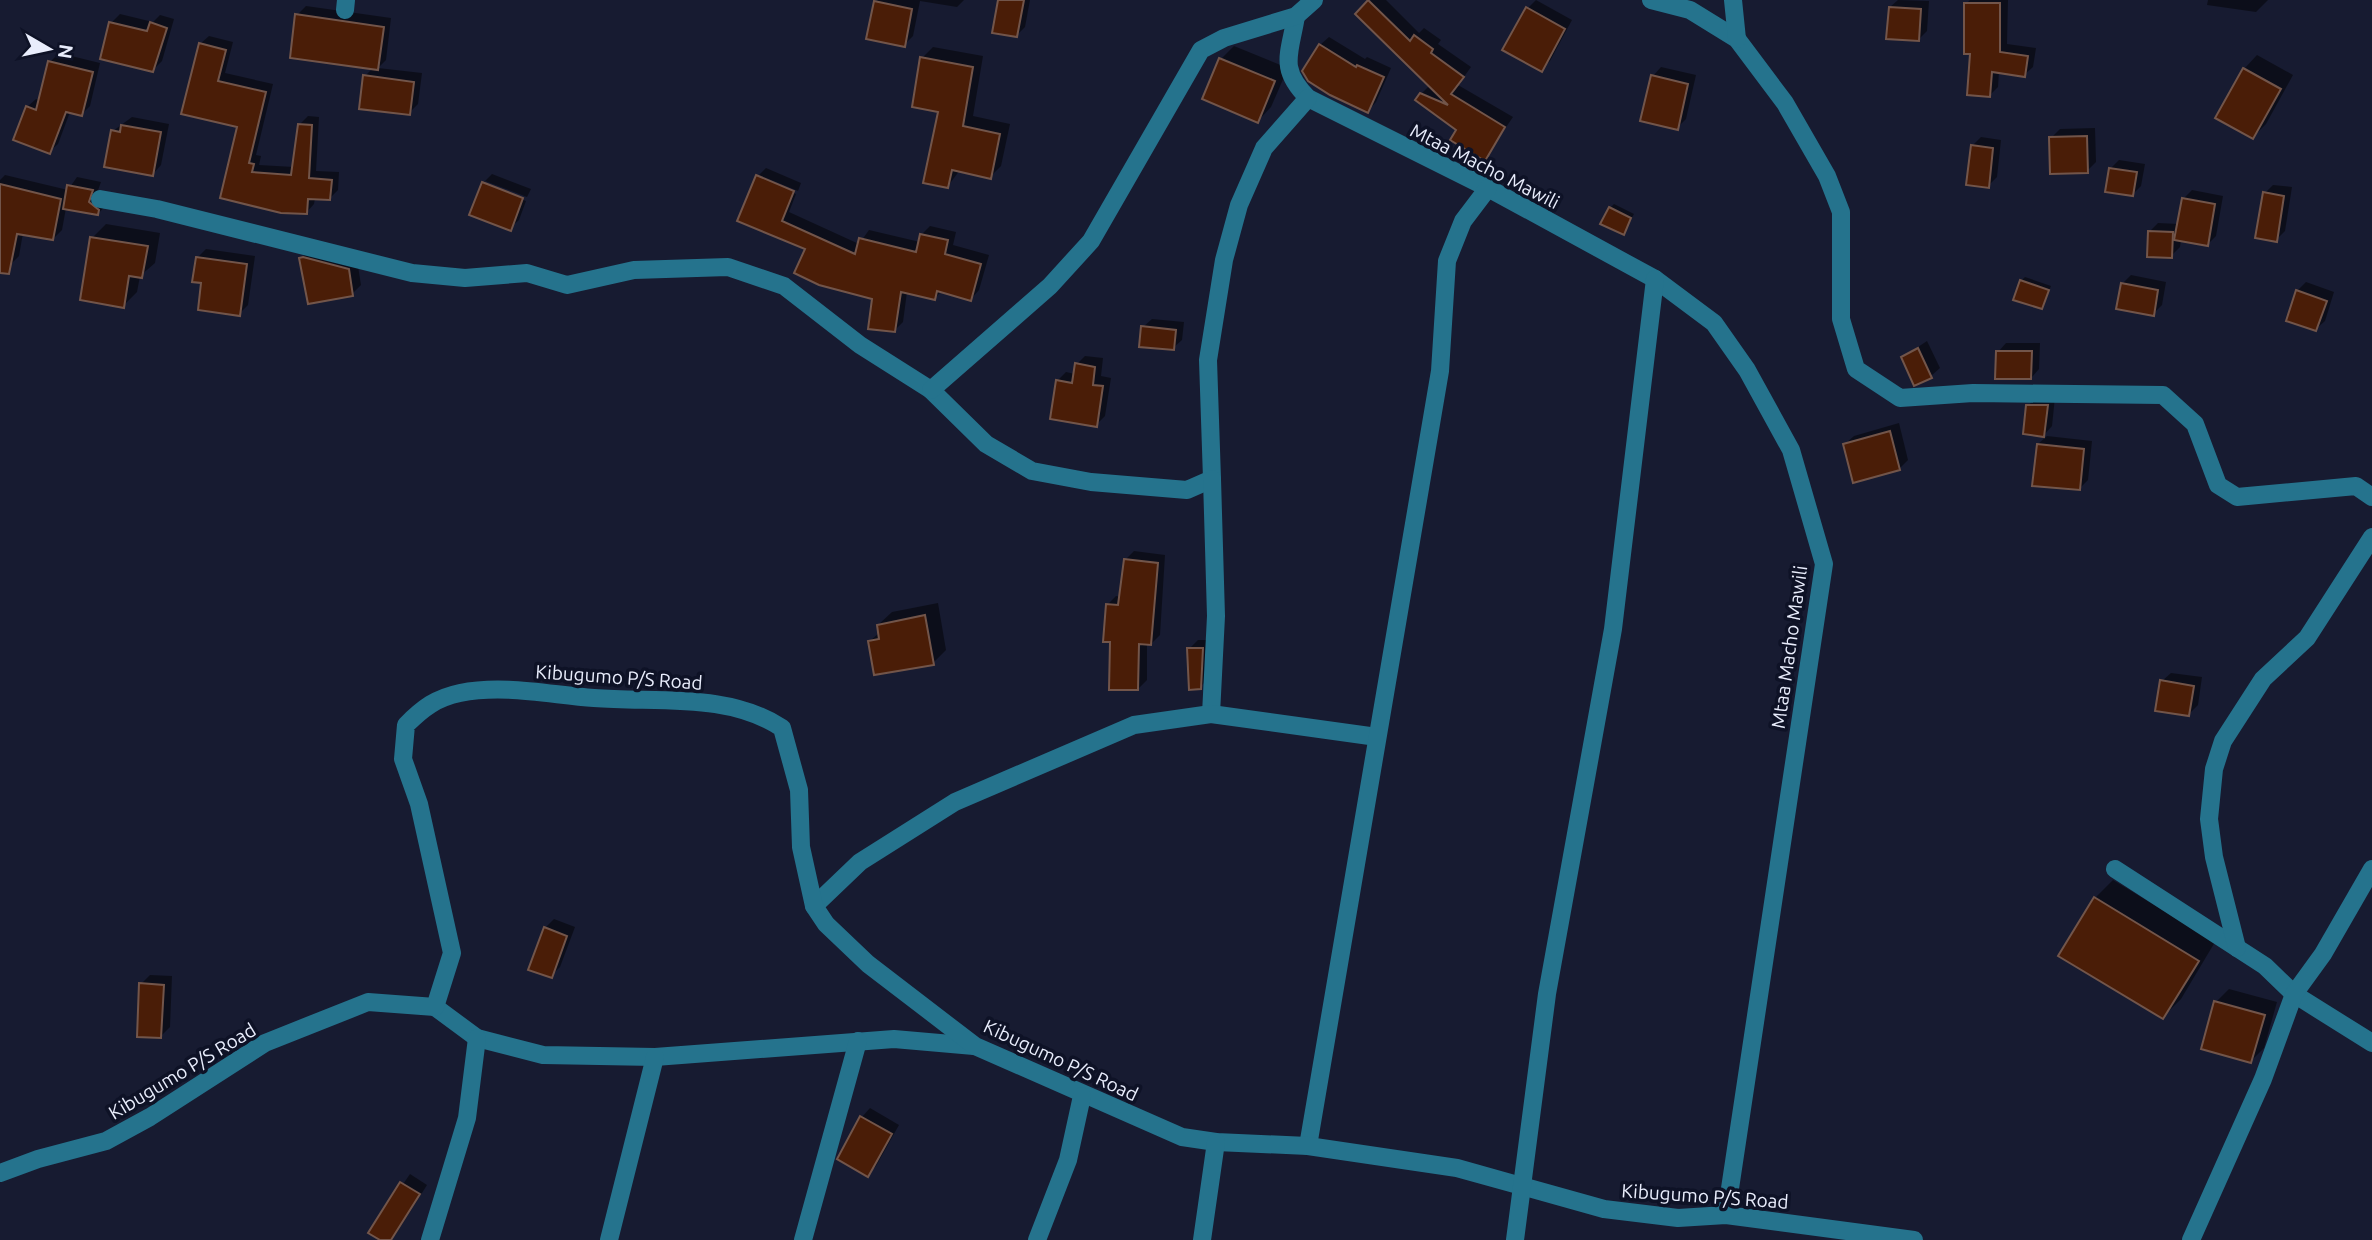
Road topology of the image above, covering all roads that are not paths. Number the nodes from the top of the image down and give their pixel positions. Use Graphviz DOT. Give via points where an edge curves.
graph roads {
  1 [pos="1314,0"];
  2 [pos="1651,0"];
  3 [pos="1733,0"];
  4 [pos="1296,16"];
  5 [pos="1737,38"];
  6 [pos="1308,98"];
  7 [pos="1488,188"];
  8 [pos="100,199"];
  9 [pos="1655,279"];
  10 [pos="931,390"];
  11 [pos="1212,478"];
  12 [pos="2372,497"];
  13 [pos="2372,537"];
  14 [pos="1210,713"];
  15 [pos="1377,737"];
  16 [pos="2115,869"];
  17 [pos="2372,869"];
  18 [pos="814,906"];
  19 [pos="2237,948"];
  20 [pos="2294,994"];
  21 [pos="435,1007"];
  22 [pos="477,1038"];
  23 [pos="858,1041"];
  24 [pos="2372,1043"];
  25 [pos="975,1046"];
  26 [pos="655,1057"];
  27 [pos="1082,1096"];
  28 [pos="1216,1142"];
  29 [pos="1308,1146"];
  30 [pos="0,1173"];
  31 [pos="1520,1186"];
  32 [pos="1726,1216"];
  33 [pos="1881,1237"];
  34 [pos="430,1240"];
  35 [pos="609,1240"];
  36 [pos="803,1240"];
  37 [pos="1037,1240"];
  38 [pos="1202,1240"];
  39 [pos="1515,1240"];
  40 [pos="1914,1240"];
  41 [pos="2191,1240"];
  1 -- 4 [label="street"];
  2 -- 5 [label="street" via="1690,10"];
  3 -- 5 [label="street"];
  4 -- 6 [label="street, Mtaa Macho Mawili" via="1288,64 1291,81"];
  4 -- 10 [label="street" via="1224,38 1201,50 1091,241 1050,286"];
  5 -- 12 [label="street" via="1785,103 1827,176 1841,212 1841,318 1856,369 1900,398 1973,393 2163,395 2194,424 2218,485 2237,496 2356,486"];
  6 -- 7 [label="street, Mtaa Macho Mawili"];
  6 -- 11 [label="street" via="1264,148 1239,205 1224,260 1208,360"];
  7 -- 9 [label="street, Mtaa Macho Mawili"];
  7 -- 15 [label="street" via="1463,221 1447,261 1440,372"];
  8 -- 10 [label="street" via="170,212 412,273 465,278 527,273 567,285 634,270 728,267 784,286 860,345"];
  9 -- 31 [label="street" via="1613,629 1558,928"];
  9 -- 32 [label="street, Mtaa Macho Mawili" via="1714,323 1747,370 1791,450 1824,564"];
  10 -- 11 [label="street" via="986,444 1032,471 1091,482 1187,490"];
  11 -- 14 [label="street" via="1216,616"];
  13 -- 19 [label="street" via="2307,638 2263,679 2223,741 2214,769 2209,819"];
  14 -- 15 [label="street"];
  14 -- 18 [label="street" via="1134,725 955,802 860,862"];
  15 -- 29 [label="street"];
  16 -- 19 [label="street"];
  17 -- 20 [label="street"];
  18 -- 21 [label="street, Kibugumo P/S Road" via="801,847 799,790 790,748 782,728 761,714 693,701 597,699 509,690 462,693 427,704 406,724 403,759 419,804 452,953"];
  18 -- 25 [label="street, Kibugumo P/S Road" via="868,964"];
  19 -- 20 [label="street"];
  20 -- 24 [label="street"];
  20 -- 41 [label="street" via="2263,1079"];
  21 -- 22 [label="street"];
  21 -- 30 [label="street, Kibugumo P/S Road" via="368,1002 265,1043 106,1141"];
  22 -- 26 [label="street" via="543,1055"];
  22 -- 34 [label="street" via="467,1118"];
  23 -- 25 [label="street"];
  23 -- 26 [label="street"];
  23 -- 36 [label="street"];
  25 -- 27 [label="street, Kibugumo P/S Road" via="1052,1078"];
  26 -- 35 [label="street"];
  27 -- 28 [label="street, Kibugumo P/S Road" via="1182,1137"];
  27 -- 37 [label="street" via="1068,1160"];
  28 -- 29 [label="street, Kibugumo P/S Road"];
  28 -- 38 [label="street"];
  29 -- 31 [label="street, Kibugumo P/S Road" via="1457,1168"];
  31 -- 32 [label="street, Kibugumo P/S Road" via="1604,1209 1678,1218"];
  31 -- 39 [label="street"];
  32 -- 33 [label="street, Kibugumo P/S Road"];
  33 -- 40 [label="street, Kibugumo P/S Road"];
}
